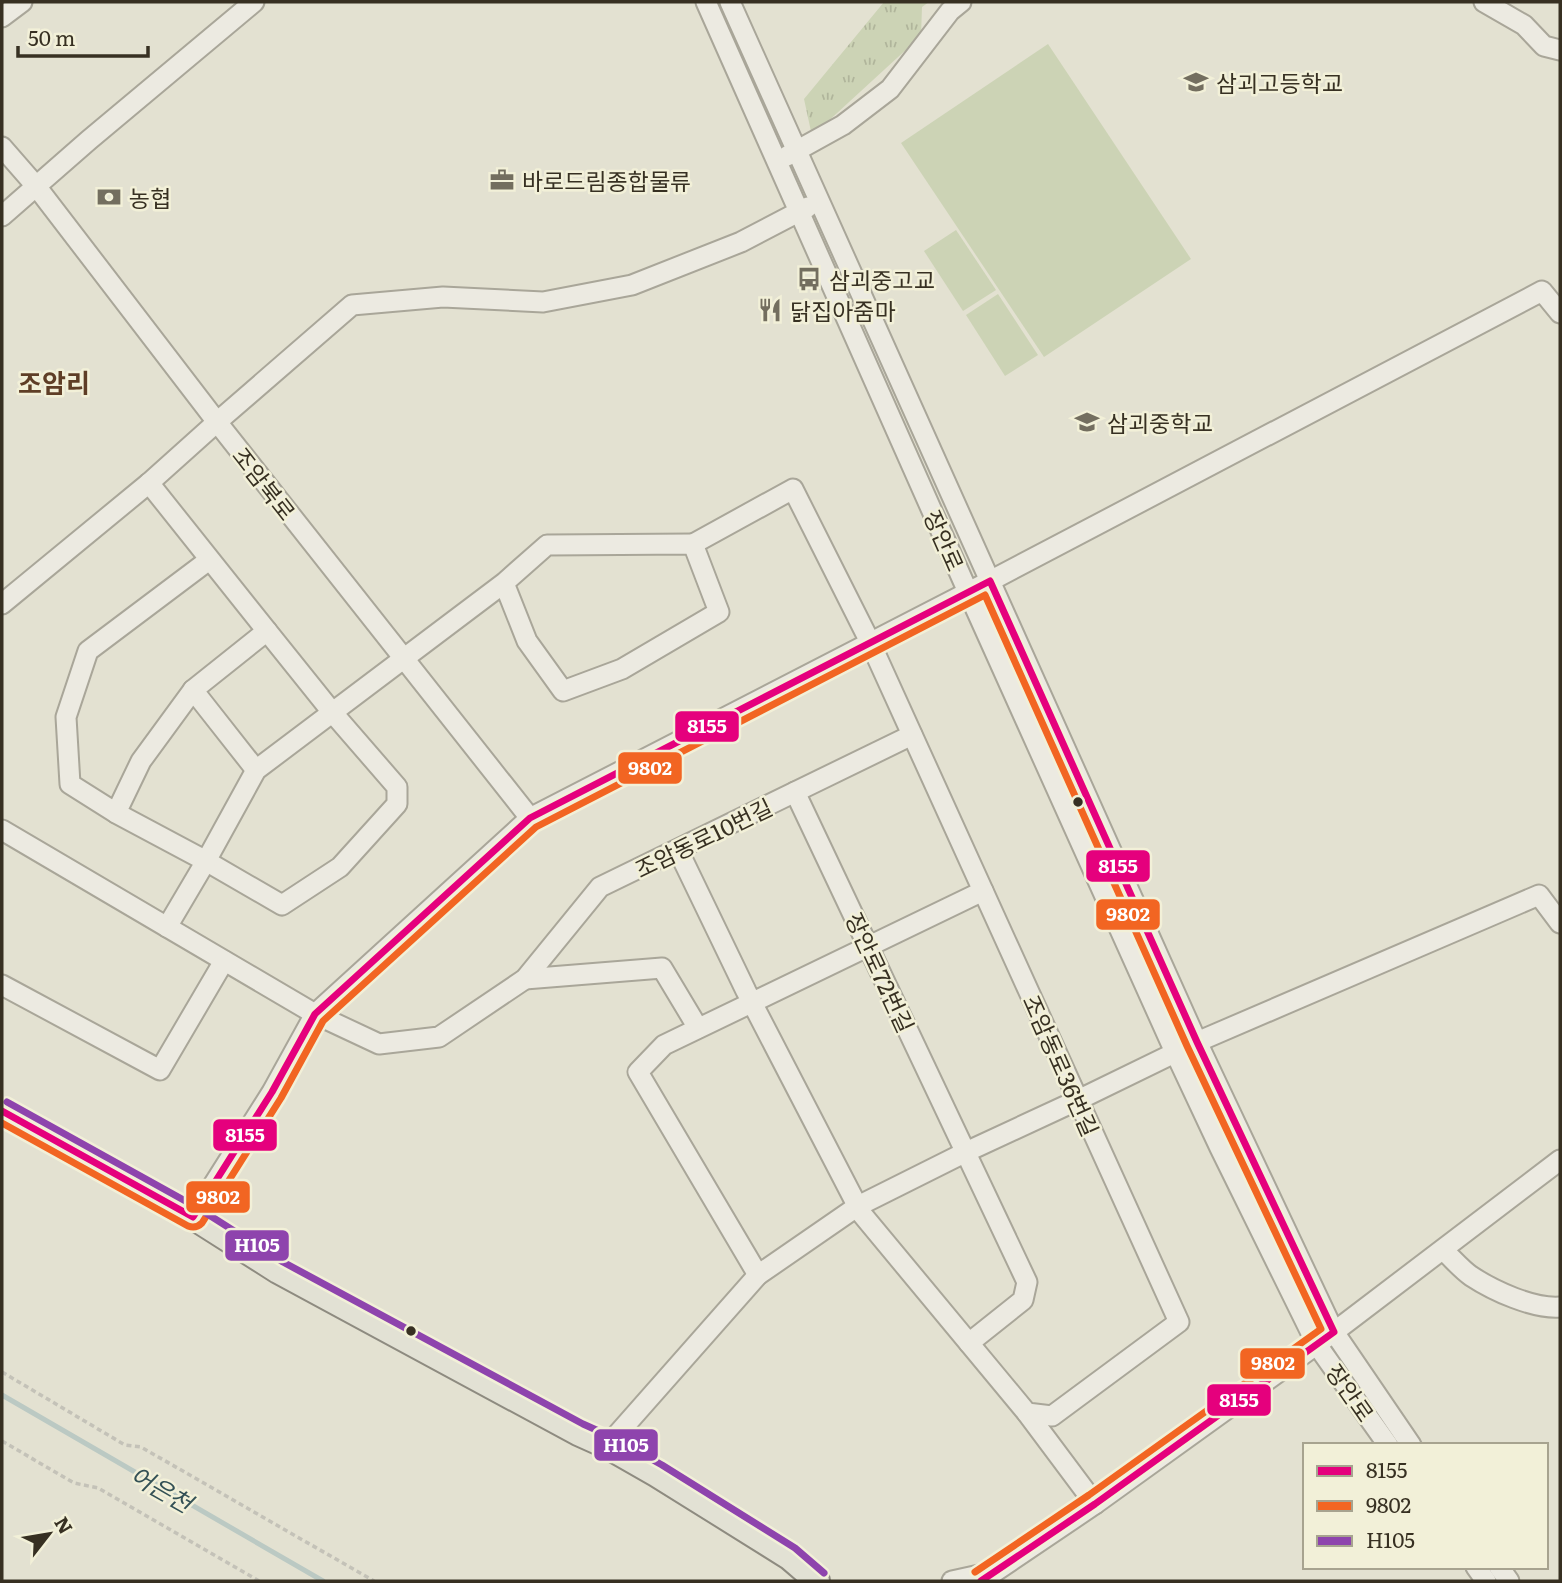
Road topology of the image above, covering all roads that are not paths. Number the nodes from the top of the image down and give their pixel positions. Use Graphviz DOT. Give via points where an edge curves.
graph roads {
  1 [pos="22,2"];
  2 [pos="254,2"];
  3 [pos="706,2"];
  4 [pos="730,2"];
  5 [pos="961,2"];
  6 [pos="1484,2"];
  7 [pos="2,17"];
  8 [pos="1560,50"];
  9 [pos="2,147"];
  10 [pos="796,151"];
  11 [pos="777,161"];
  12 [pos="36,186"];
  13 [pos="818,202"];
  14 [pos="799,212"];
  15 [pos="2,216"];
  16 [pos="1560,313"];
  17 [pos="217,422"];
  18 [pos="149,484"];
  19 [pos="693,544"];
  20 [pos="209,560"];
  21 [pos="990,580"];
  22 [pos="503,583"];
  23 [pos="968,592"];
  24 [pos="2,604"];
  25 [pos="267,631"];
  26 [pos="870,642"];
  27 [pos="403,657"];
  28 [pos="193,690"];
  29 [pos="332,712"];
  30 [pos="912,735"];
  31 [pos="256,769"];
  32 [pos="795,792"];
  33 [pos="116,813"];
  34 [pos="530,818"];
  35 [pos="2,830"];
  36 [pos="678,850"];
  37 [pos="206,861"];
  38 [pos="983,891"];
  39 [pos="1560,923"];
  40 [pos="167,927"];
  41 [pos="869,946"];
  42 [pos="224,961"];
  43 [pos="525,979"];
  44 [pos="2,985"];
  45 [pos="751,1002"];
  46 [pos="315,1014"];
  47 [pos="698,1028"];
  48 [pos="1197,1041"];
  49 [pos="1175,1052"];
  50 [pos="1078,1100"];
  51 [pos="2,1111"];
  52 [pos="966,1152"];
  53 [pos="1560,1160"];
  54 [pos="858,1206"];
  55 [pos="193,1217"];
  56 [pos="1443,1250"];
  57 [pos="758,1275"];
  58 [pos="1560,1307"];
  59 [pos="1334,1332"];
  60 [pos="969,1343"];
  61 [pos="1317,1345"];
  62 [pos="1027,1413"];
  63 [pos="1387,1443"];
  64 [pos="1409,1443"];
  65 [pos="607,1446"];
  66 [pos="1095,1504"];
  67 [pos="987,1578"];
  68 [pos="817,1581"];
  69 [pos="952,1581"];
  1 -- 7 [label="street"];
  2 -- 12 [label="street"];
  3 -- 11 [label="street, 장안로"];
  4 -- 10 [label="street, 장안로"];
  5 -- 10 [label="street" via="890,89 843,125"];
  6 -- 8 [label="street" via="1524,25 1544,46"];
  9 -- 12 [label="street, 조암북로"];
  10 -- 11 [label="street"];
  10 -- 13 [label="street, 장안로"];
  11 -- 14 [label="street, 장안로"];
  12 -- 15 [label="street"];
  12 -- 17 [label="street, 조암북로"];
  13 -- 14 [label="street"];
  13 -- 21 [label="street, 장안로"];
  14 -- 17 [label="street" via="741,242 632,285 543,302 443,297 352,305"];
  14 -- 23 [label="street, 장안로"];
  16 -- 21 [label="street" via="1542,291"];
  17 -- 18 [label="street"];
  17 -- 27 [label="street, 조암북로"];
  18 -- 20 [label="street"];
  18 -- 24 [label="street"];
  19 -- 22 [label="street" via="547,545"];
  19 -- 22 [label="street" via="719,612 622,669 563,691 527,641"];
  19 -- 26 [label="street, 조암동로36번길" via="793,489"];
  20 -- 25 [label="street"];
  20 -- 33 [label="street" via="88,651 66,717 70,784"];
  21 -- 23 [label="street"];
  21 -- 48 [label="street, 장안로"];
  22 -- 27 [label="street"];
  23 -- 26 [label="street"];
  23 -- 49 [label="street, 장안로"];
  25 -- 28 [label="street"];
  25 -- 29 [label="street"];
  26 -- 30 [label="street, 조암동로36번길"];
  26 -- 34 [label="street"];
  27 -- 29 [label="street"];
  27 -- 34 [label="street, 조암북로"];
  28 -- 31 [label="street"];
  28 -- 33 [label="street" via="141,761"];
  29 -- 31 [label="street"];
  29 -- 37 [label="street" via="397,787 397,804 340,867 282,905"];
  30 -- 32 [label="street, 조암동로10번길"];
  30 -- 38 [label="street, 조암동로36번길"];
  31 -- 37 [label="street"];
  32 -- 36 [label="street, 조암동로10번길"];
  32 -- 41 [label="street, 장안로72번길"];
  33 -- 37 [label="street"];
  34 -- 46 [label="street"];
  35 -- 40 [label="street, 조암동로10번길"];
  36 -- 43 [label="street, 조암동로10번길" via="600,887"];
  36 -- 45 [label="street"];
  37 -- 40 [label="street"];
  38 -- 41 [label="street"];
  38 -- 50 [label="street, 조암동로36번길"];
  39 -- 48 [label="street" via="1539,895"];
  40 -- 42 [label="street, 조암동로10번길"];
  41 -- 45 [label="street"];
  41 -- 52 [label="street, 장안로72번길"];
  42 -- 44 [label="street" via="160,1070"];
  42 -- 46 [label="street, 조암동로10번길"];
  43 -- 46 [label="street, 조암동로10번길" via="439,1037 379,1044"];
  43 -- 47 [label="street, 조암동로10번길" via="662,968"];
  45 -- 47 [label="street"];
  45 -- 54 [label="street"];
  46 -- 55 [label="street"];
  47 -- 57 [label="street" via="664,1045 638,1072"];
  48 -- 49 [label="street"];
  48 -- 59 [label="street, 장안로"];
  49 -- 50 [label="street"];
  49 -- 61 [label="street, 장안로"];
  50 -- 52 [label="street"];
  50 -- 62 [label="street, 조암동로36번길" via="1178,1322 1052,1416"];
  51 -- 55 [label="main road"];
  52 -- 54 [label="street"];
  52 -- 60 [label="street, 장안로72번길" via="1027,1282 1023,1300"];
  53 -- 56 [label="street"];
  54 -- 57 [label="street"];
  54 -- 60 [label="street"];
  55 -- 65 [label="main road" via="278,1271"];
  56 -- 58 [label="street" via="1470,1276 1498,1291 1531,1304"];
  56 -- 59 [label="street"];
  57 -- 65 [label="street"];
  59 -- 61 [label="street"];
  59 -- 64 [label="street, 장안로"];
  60 -- 62 [label="street"];
  61 -- 63 [label="street, 장안로"];
  61 -- 66 [label="street"];
  62 -- 66 [label="street"];
  65 -- 68 [label="main road" via="789,1557"];
  66 -- 67 [label="street"];
  67 -- 69 [label="street"];
}
